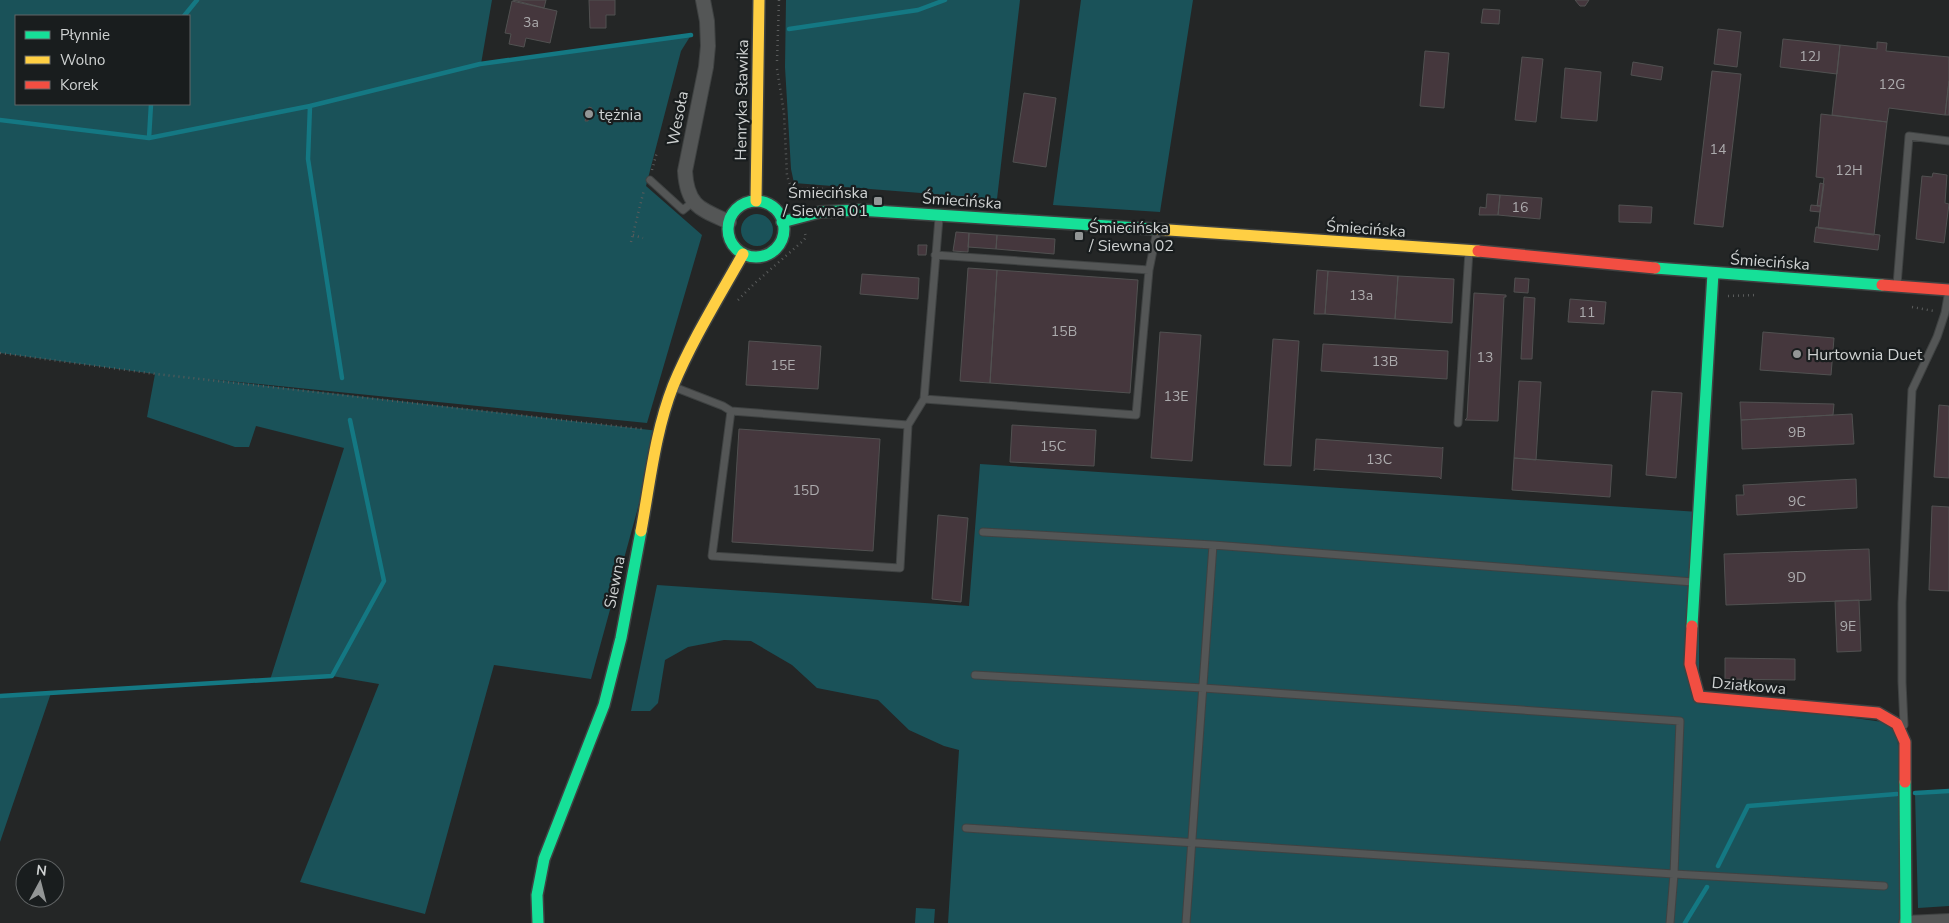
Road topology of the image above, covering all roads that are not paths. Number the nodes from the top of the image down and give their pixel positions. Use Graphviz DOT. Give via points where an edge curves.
graph roads {
  1 [pos="703,0"];
  2 [pos="760,0"];
  3 [pos="1949,141"];
  4 [pos="650,180"];
  5 [pos="756,201"];
  6 [pos="694,202"];
  7 [pos="939,215"];
  8 [pos="729,222"];
  9 [pos="782,222"];
  10 [pos="1157,229"];
  11 [pos="1468,250"];
  12 [pos="743,254"];
  13 [pos="935,255"];
  14 [pos="1149,270"];
  15 [pos="1713,273"];
  16 [pos="1897,286"];
  17 [pos="1949,290"];
  18 [pos="673,387"];
  19 [pos="924,399"];
  20 [pos="731,411"];
  21 [pos="1458,423"];
  22 [pos="908,425"];
  23 [pos="984,532"];
  24 [pos="1213,545"];
  25 [pos="1694,582"];
  26 [pos="975,675"];
  27 [pos="1203,688"];
  28 [pos="1905,742"];
  29 [pos="966,828"];
  30 [pos="1192,842"];
  31 [pos="1674,874"];
  32 [pos="1884,886"];
  33 [pos="1949,921"];
  34 [pos="538,923"];
  35 [pos="1186,923"];
  36 [pos="1670,923"];
  37 [pos="1906,923"];
  1 -- 6 [label="street, Wesoła" via="707,20 706,67 685,171 686,188"];
  2 -- 5 [label="street, Henryka Sławika"];
  3 -- 16 [label="lane" via="1908,136"];
  4 -- 6 [label="lane" via="683,210"];
  5 -- 8 [label="street" via="739,207"];
  5 -- 9 [label="street" via="772,207"];
  6 -- 8 [label="street"];
  7 -- 9 [label="street, Śmiecińska" via="831,209"];
  7 -- 10 [label="street, Śmiecińska"];
  7 -- 13 [label="lane"];
  8 -- 12 [label="street" via="732,244"];
  9 -- 12 [label="street" via="783,238 775,250 759,257"];
  10 -- 11 [label="street, Śmiecińska"];
  10 -- 14 [label="lane"];
  11 -- 15 [label="street, Śmiecińska"];
  11 -- 21 [label="lane"];
  12 -- 18 [label="street, Siewna" via="688,352"];
  13 -- 14 [label="lane"];
  13 -- 19 [label="lane"];
  14 -- 19 [label="lane" via="1136,415"];
  15 -- 16 [label="street, Śmiecińska"];
  15 -- 25 [label="street, Działkowa"];
  16 -- 17 [label="street, Śmiecińska"];
  17 -- 28 [label="lane" via="1940,329 1912,390 1902,603"];
  18 -- 20 [label="lane"];
  18 -- 34 [label="street, Siewna" via="659,431 620,638 604,705 539,874"];
  19 -- 22 [label="lane"];
  20 -- 22 [label="lane"];
  20 -- 22 [label="lane" via="712,556 900,568"];
  23 -- 24 [label="lane"];
  24 -- 25 [label="lane"];
  24 -- 27 [label="lane"];
  25 -- 28 [label="street, Działkowa" via="1690,664 1699,696 1878,712 1897,724"];
  26 -- 27 [label="lane"];
  27 -- 30 [label="lane"];
  27 -- 31 [label="lane" via="1680,722"];
  28 -- 37 [label="street"];
  29 -- 30 [label="lane"];
  30 -- 31 [label="lane"];
  30 -- 35 [label="lane"];
  31 -- 32 [label="lane"];
  31 -- 36 [label="lane"];
  33 -- 37 [label="street"];
}
